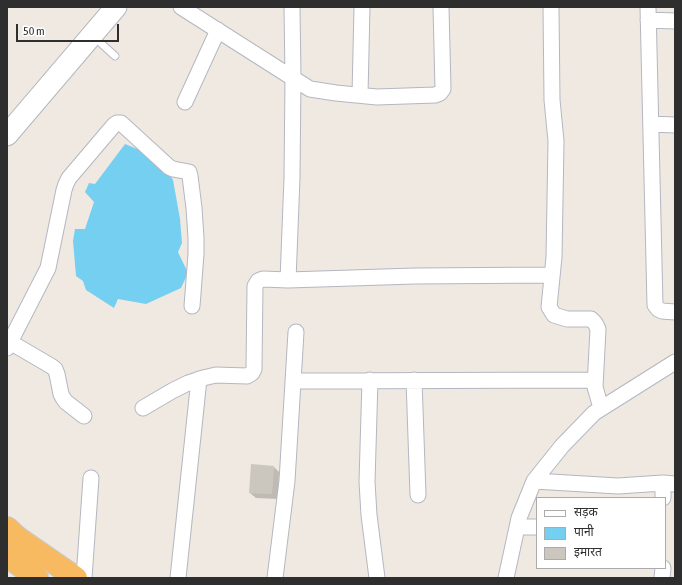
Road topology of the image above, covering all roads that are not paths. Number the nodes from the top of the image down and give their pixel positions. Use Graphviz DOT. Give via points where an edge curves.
graph roads {
  1 [pos="116,7"];
  2 [pos="181,7"];
  3 [pos="292,7"];
  4 [pos="362,7"];
  5 [pos="441,7"];
  6 [pos="551,7"];
  7 [pos="648,14"];
  8 [pos="675,21"];
  9 [pos="218,30"];
  10 [pos="92,35"];
  11 [pos="115,56"];
  12 [pos="293,78"];
  13 [pos="360,95"];
  14 [pos="184,102"];
  15 [pos="651,124"];
  16 [pos="675,125"];
  17 [pos="7,135"];
  18 [pos="552,275"];
  19 [pos="288,280"];
  20 [pos="192,306"];
  21 [pos="675,312"];
  22 [pos="296,332"];
  23 [pos="9,345"];
  24 [pos="675,362"];
  25 [pos="199,379"];
  26 [pos="370,380"];
  27 [pos="414,380"];
  28 [pos="595,380"];
  29 [pos="293,381"];
  30 [pos="143,408"];
  31 [pos="601,408"];
  32 [pos="84,416"];
  33 [pos="91,478"];
  34 [pos="534,481"];
  35 [pos="667,489"];
  36 [pos="418,495"];
  37 [pos="517,527"];
  38 [pos="7,528"];
  39 [pos="536,528"];
  40 [pos="7,556"];
  41 [pos="37,578"];
  42 [pos="76,578"];
  43 [pos="84,578"];
  44 [pos="178,578"];
  45 [pos="275,578"];
  46 [pos="377,578"];
  47 [pos="506,578"];
  1 -- 10 [label="main road"];
  2 -- 9 [label="street"];
  3 -- 12 [label="street"];
  4 -- 13 [label="street"];
  5 -- 13 [label="street" via="443,89 440,93"];
  6 -- 18 [label="street" via="552,100 556,141"];
  7 -- 8 [label="street"];
  7 -- 15 [label="street"];
  9 -- 12 [label="street"];
  9 -- 14 [label="street"];
  10 -- 11 [label="lane"];
  10 -- 17 [label="main road"];
  12 -- 13 [label="street" via="310,89"];
  12 -- 19 [label="street"];
  15 -- 16 [label="street"];
  15 -- 21 [label="street" via="656,304 662,311"];
  18 -- 19 [label="street"];
  18 -- 28 [label="street" via="549,307 554,316 591,319 598,329"];
  19 -- 25 [label="street" via="263,279 258,281 256,286 252,373 247,376 216,375"];
  20 -- 23 [label="street" via="196,238 189,172 169,167 121,123 117,123 66,184 48,268"];
  22 -- 29 [label="street"];
  23 -- 32 [label="street" via="51,366 55,370 63,398"];
  24 -- 31 [label="street"];
  25 -- 30 [label="street"];
  25 -- 44 [label="street"];
  26 -- 27 [label="street"];
  26 -- 29 [label="street"];
  26 -- 46 [label="street" via="367,482"];
  27 -- 28 [label="street"];
  27 -- 36 [label="street"];
  28 -- 31 [label="street"];
  29 -- 45 [label="street" via="287,482"];
  31 -- 34 [label="street" via="562,446"];
  33 -- 43 [label="street"];
  34 -- 35 [label="street"];
  34 -- 37 [label="street"];
  37 -- 39 [label="street"];
  37 -- 47 [label="street"];
  38 -- 42 [label="highway"];
  40 -- 41 [label="highway"];
}
